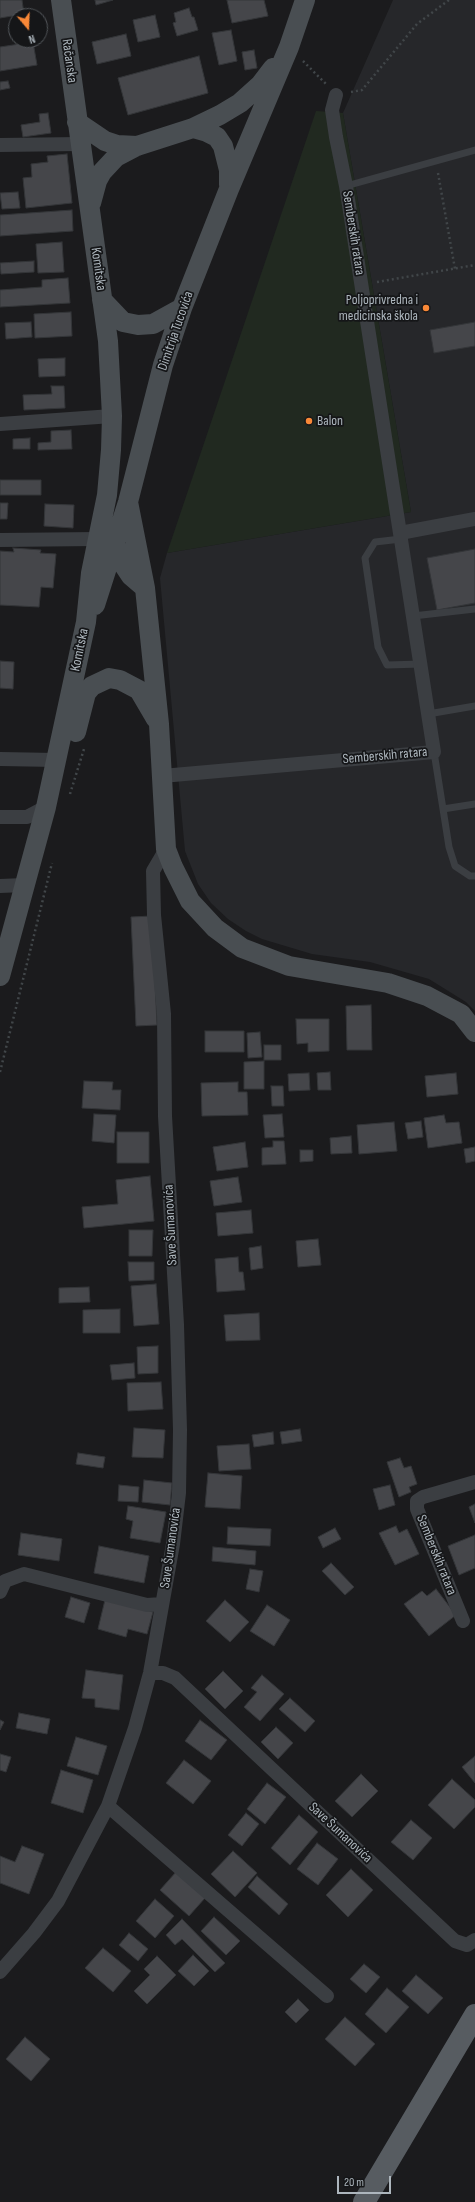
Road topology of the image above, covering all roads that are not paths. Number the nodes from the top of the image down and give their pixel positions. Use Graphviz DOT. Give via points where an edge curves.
graph roads {
  1 [pos="60,0"];
  2 [pos="305,0"];
  3 [pos="289,47"];
  4 [pos="336,95"];
  5 [pos="77,122"];
  6 [pos="194,128"];
  7 [pos="80,144"];
  8 [pos="0,145"];
  9 [pos="137,146"];
  10 [pos="475,150"];
  11 [pos="346,186"];
  12 [pos="229,188"];
  13 [pos="90,209"];
  14 [pos="102,300"];
  15 [pos="182,308"];
  16 [pos="112,416"];
  17 [pos="0,424"];
  18 [pos="128,502"];
  19 [pos="475,519"];
  20 [pos="401,536"];
  21 [pos="0,540"];
  22 [pos="106,541"];
  23 [pos="145,588"];
  24 [pos="475,609"];
  25 [pos="413,616"];
  26 [pos="86,622"];
  27 [pos="421,664"];
  28 [pos="475,706"];
  29 [pos="428,714"];
  30 [pos="159,724"];
  31 [pos="434,752"];
  32 [pos="0,760"];
  33 [pos="56,760"];
  34 [pos="162,776"];
  35 [pos="475,804"];
  36 [pos="46,807"];
  37 [pos="443,809"];
  38 [pos="0,817"];
  39 [pos="166,849"];
  40 [pos="475,876"];
  41 [pos="0,886"];
  42 [pos="24,886"];
  43 [pos="0,976"];
  44 [pos="475,1032"];
  45 [pos="475,1482"];
  46 [pos="0,1592"];
  47 [pos="162,1604"];
  48 [pos="463,1621"];
  49 [pos="150,1673"];
  50 [pos="108,1806"];
  51 [pos="475,1940"];
  52 [pos="0,1972"];
  53 [pos="327,1996"];
  54 [pos="475,2015"];
  55 [pos="364,2202"];
  1 -- 5 [label="main road, Račanska"];
  2 -- 3 [label="main road, Dimitrija Tucovića"];
  3 -- 6 [label="main road, Dimitrija Tucovića" via="260,85 240,103"];
  3 -- 12 [label="main road, Dimitrija Tucovića"];
  4 -- 11 [label="street, Semberskih ratara" via="332,110"];
  5 -- 7 [label="main road, Komitska"];
  5 -- 9 [label="main road, Dimitrija Tucovića" via="105,141"];
  6 -- 9 [label="main road, Dimitrija Tucovića"];
  6 -- 12 [label="main road" via="217,137 223,146 229,170"];
  7 -- 8 [label="street"];
  7 -- 13 [label="main road, Komitska"];
  9 -- 13 [label="main road, Dimitrija Tucovića" via="116,157 102,172"];
  10 -- 11 [label="lane"];
  11 -- 20 [label="street, Semberskih ratara"];
  12 -- 15 [label="main road, Dimitrija Tucovića"];
  13 -- 14 [label="main road, Komitska"];
  14 -- 15 [label="main road" via="123,322 138,325 153,324"];
  14 -- 16 [label="main road, Komitska" via="108,341"];
  15 -- 18 [label="main road, Dimitrija Tucovića" via="163,365"];
  16 -- 17 [label="street"];
  16 -- 22 [label="main road, Komitska"];
  18 -- 22 [label="main road, Dimitrija Tucovića"];
  18 -- 23 [label="main road"];
  19 -- 20 [label="street"];
  20 -- 25 [label="street, Semberskih ratara"];
  20 -- 27 [label="lane" via="375,542 365,558 378,646 387,665"];
  21 -- 22 [label="street"];
  22 -- 23 [label="main road" via="131,576"];
  22 -- 26 [label="main road, Dimitrija Tucovića" via="97,600"];
  23 -- 30 [label="main road"];
  24 -- 25 [label="lane"];
  25 -- 27 [label="street, Semberskih ratara"];
  26 -- 33 [label="main road, Komitska"];
  27 -- 29 [label="street, Semberskih ratara"];
  28 -- 29 [label="lane"];
  29 -- 31 [label="street, Semberskih ratara"];
  30 -- 34 [label="main road"];
  30 -- 36 [label="main road" via="139,690 120,680 109,678 92,686 86,693 61,779"];
  31 -- 34 [label="street, Semberskih ratara"];
  31 -- 37 [label="lane"];
  32 -- 33 [label="street"];
  33 -- 36 [label="main road, Komitska"];
  34 -- 39 [label="main road"];
  35 -- 37 [label="lane"];
  36 -- 38 [label="street" via="27,817"];
  36 -- 42 [label="main road, Komitska"];
  37 -- 40 [label="lane" via="455,866 470,876"];
  39 -- 44 [label="main road" via="190,901 215,928 242,948 289,966 388,982 427,996 461,1014"];
  39 -- 47 [label="street, Save Šumanovića" via="153,871 153,878 164,1014 165,1116 177,1325 180,1430 177,1508"];
  41 -- 42 [label="street"];
  42 -- 43 [label="main road, Komitska"];
  45 -- 48 [label="street, Semberskih ratara" via="417,1501 417,1509"];
  46 -- 47 [label="street, Save Šumanovića" via="5,1581 24,1574 147,1605"];
  47 -- 49 [label="street, Save Šumanovića"];
  49 -- 50 [label="street, Save Šumanovića" via="135,1728"];
  49 -- 51 [label="street, Save Šumanovića" via="163,1673 175,1678 455,1940 467,1945"];
  50 -- 52 [label="street, Save Šumanovića" via="58,1901"];
  50 -- 53 [label="street"];
  54 -- 55 [label="main road"];
}
